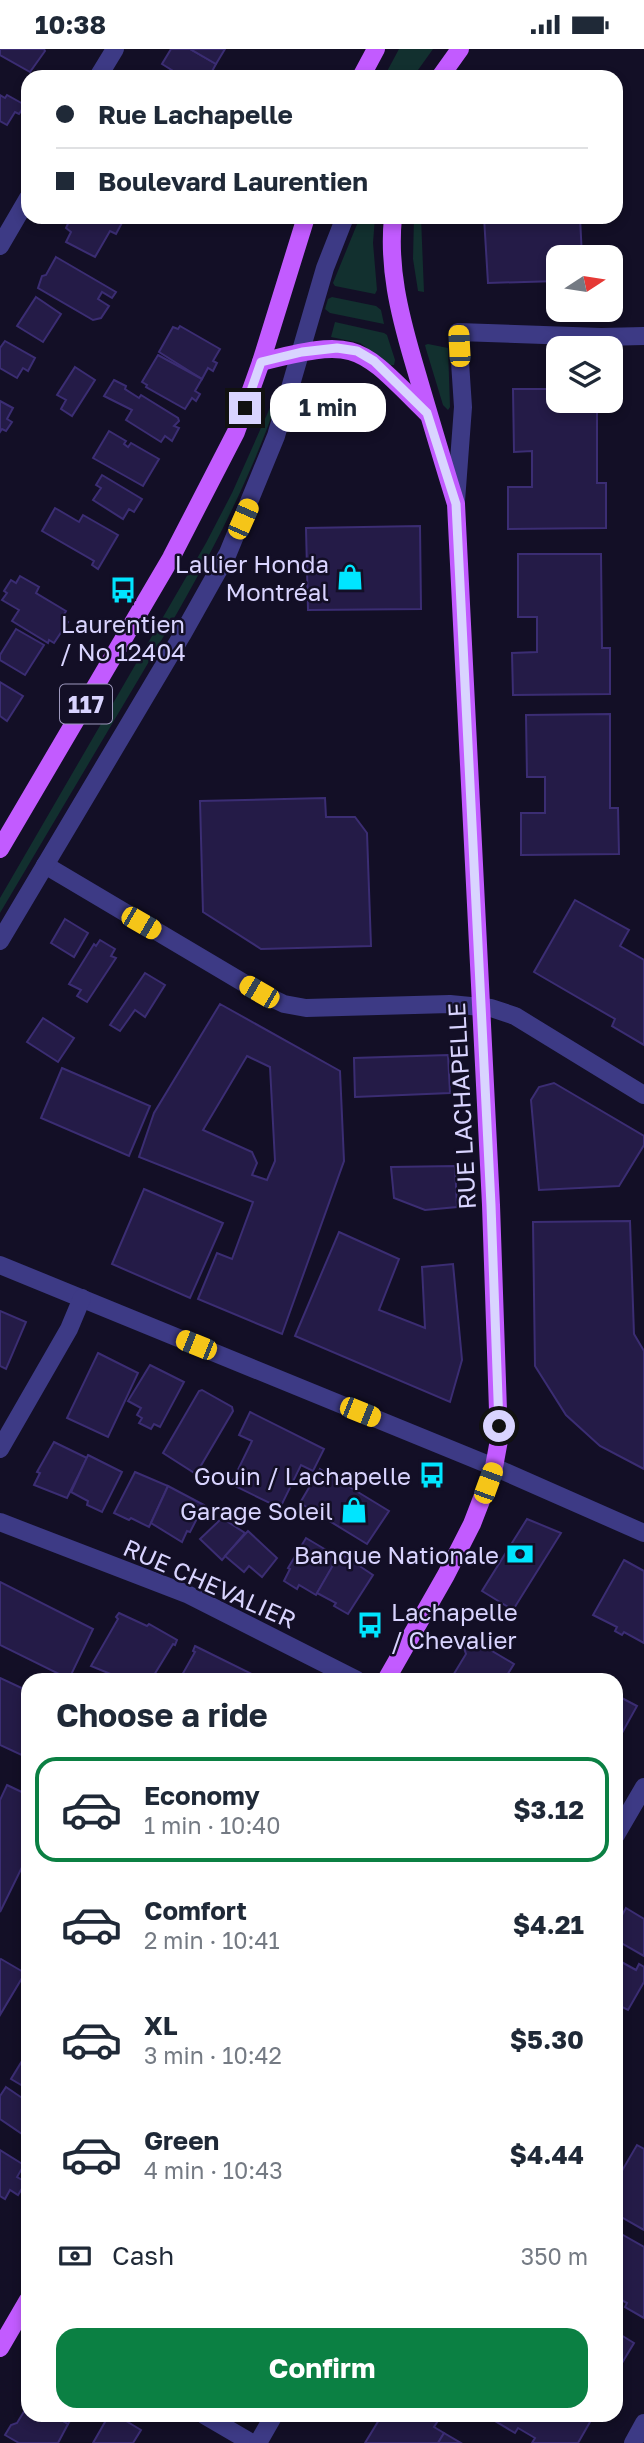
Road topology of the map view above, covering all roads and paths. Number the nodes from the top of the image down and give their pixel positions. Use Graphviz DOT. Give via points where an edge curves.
graph roads {
  1 [pos="114,49"];
  2 [pos="376,49"];
  3 [pos="460,49"];
  4 [pos="102,70"];
  5 [pos="365,70"];
  6 [pos="445,70"];
  7 [pos="21,210"];
  8 [pos="304,224"];
  9 [pos="342,224"];
  10 [pos="393,224"];
  11 [pos="0,246"];
  12 [pos="644,336"];
  13 [pos="302,352"];
  14 [pos="261,362"];
  15 [pos="427,413"];
  16 [pos="456,504"];
  17 [pos="0,849"];
  18 [pos="45,865"];
  19 [pos="0,941"];
  20 [pos="481,1008"];
  21 [pos="644,1095"];
  22 [pos="0,1265"];
  23 [pos="82,1299"];
  24 [pos="0,1449"];
  25 [pos="494,1467"];
  26 [pos="0,1522"];
  27 [pos="644,1533"];
  28 [pos="343,1673"];
  29 [pos="390,1673"];
  30 [pos="644,1787"];
  31 [pos="623,1823"];
  32 [pos="21,2316"];
  33 [pos="0,2347"];
  34 [pos="216,2422"];
  35 [pos="270,2422"];
  36 [pos="644,2423"];
  37 [pos="252,2443"];
  38 [pos="258,2443"];
  39 [pos="633,2443"];
  1 -- 4 [label="street"];
  2 -- 5 [label="main road"];
  3 -- 6 [label="main road"];
  7 -- 11 [label="street"];
  8 -- 14 [label="main road, 117"];
  9 -- 13 [label="street"];
  10 -- 15 [label="main road, RUE LACHAPELLE" via="394,287"];
  12 -- 16 [label="street, RUE LACHAPELLE" via="458,332 463,407"];
  13 -- 14 [label="main road"];
  13 -- 15 [label="main road" via="357,351 374,361"];
  13 -- 18 [label="street" via="269,453 221,566"];
  14 -- 17 [label="main road, 117" via="236,432 171,558"];
  15 -- 16 [label="main road, RUE LACHAPELLE"];
  16 -- 20 [label="main road, RUE LACHAPELLE"];
  18 -- 19 [label="street"];
  18 -- 20 [label="street" via="284,1004 317,1009 450,1004"];
  20 -- 21 [label="street" via="515,1016"];
  20 -- 25 [label="main road, RUE LACHAPELLE" via="499,1426"];
  22 -- 23 [label="street"];
  23 -- 24 [label="street"];
  23 -- 25 [label="street"];
  25 -- 27 [label="street"];
  25 -- 29 [label="main road, RUE LACHAPELLE" via="457,1555"];
  26 -- 28 [label="street, RUE CHEVALIER" via="187,1594"];
  30 -- 31 [label="street"];
  32 -- 33 [label="main road"];
  34 -- 37 [label="street"];
  35 -- 38 [label="street"];
  36 -- 39 [label="street"];
}
